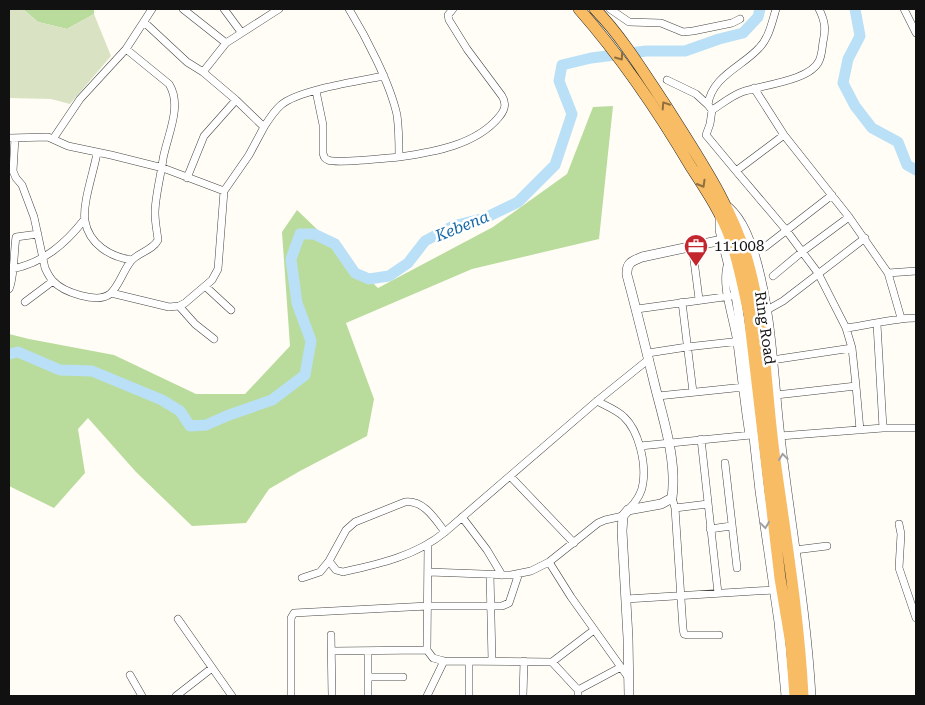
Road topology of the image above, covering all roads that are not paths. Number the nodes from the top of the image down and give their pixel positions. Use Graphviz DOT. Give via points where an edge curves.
graph roads {
  1 [pos="152,9"];
  2 [pos="183,9"];
  3 [pos="224,9"];
  4 [pos="279,9"];
  5 [pos="349,9"];
  6 [pos="453,9"];
  7 [pos="579,9"];
  8 [pos="610,9"];
  9 [pos="776,9"];
  10 [pos="818,9"];
  11 [pos="914,9"];
  12 [pos="596,10"];
  13 [pos="905,10"];
  14 [pos="740,19"];
  15 [pos="144,22"];
  16 [pos="241,32"];
  17 [pos="916,33"];
  18 [pos="226,43"];
  19 [pos="126,48"];
  20 [pos="203,72"];
  21 [pos="384,76"];
  22 [pos="667,80"];
  23 [pos="754,88"];
  24 [pos="316,91"];
  25 [pos="236,100"];
  26 [pos="710,107"];
  27 [pos="264,127"];
  28 [pos="784,135"];
  29 [pos="12,138"];
  30 [pos="53,139"];
  31 [pos="687,149"];
  32 [pos="97,153"];
  33 [pos="399,157"];
  34 [pos="163,168"];
  35 [pos="736,171"];
  36 [pos="187,178"];
  37 [pos="224,191"];
  38 [pos="832,195"];
  39 [pos="725,205"];
  40 [pos="720,217"];
  41 [pos="850,217"];
  42 [pos="84,220"];
  43 [pos="786,230"];
  44 [pos="38,234"];
  45 [pos="865,238"];
  46 [pos="722,240"];
  47 [pos="692,245"];
  48 [pos="765,247"];
  49 [pos="803,251"];
  50 [pos="44,258"];
  51 [pos="132,260"];
  52 [pos="12,270"];
  53 [pos="916,271"];
  54 [pos="818,273"];
  55 [pos="888,273"];
  56 [pos="773,276"];
  57 [pos="53,281"];
  58 [pos="205,286"];
  59 [pos="9,289"];
  60 [pos="111,293"];
  61 [pos="732,296"];
  62 [pos="699,300"];
  63 [pos="25,302"];
  64 [pos="682,302"];
  65 [pos="179,306"];
  66 [pos="637,309"];
  67 [pos="231,310"];
  68 [pos="767,310"];
  69 [pos="901,318"];
  70 [pos="916,318"];
  71 [pos="877,324"];
  72 [pos="846,328"];
  73 [pos="214,339"];
  74 [pos="740,341"];
  75 [pos="687,347"];
  76 [pos="852,348"];
  77 [pos="648,356"];
  78 [pos="772,360"];
  79 [pos="856,386"];
  80 [pos="745,387"];
  81 [pos="693,392"];
  82 [pos="776,395"];
  83 [pos="658,396"];
  84 [pos="597,400"];
  85 [pos="883,428"];
  86 [pos="916,428"];
  87 [pos="860,430"];
  88 [pos="751,435"];
  89 [pos="780,436"];
  90 [pos="701,439"];
  91 [pos="668,442"];
  92 [pos="640,446"];
  93 [pos="725,463"];
  94 [pos="510,476"];
  95 [pos="673,503"];
  96 [pos="708,504"];
  97 [pos="625,513"];
  98 [pos="462,517"];
  99 [pos="899,524"];
  100 [pos="731,526"];
  101 [pos="710,529"];
  102 [pos="446,532"];
  103 [pos="428,544"];
  104 [pos="574,544"];
  105 [pos="827,546"];
  106 [pos="795,550"];
  107 [pos="329,561"];
  108 [pos="549,562"];
  109 [pos="736,568"];
  110 [pos="429,572"];
  111 [pos="519,573"];
  112 [pos="490,574"];
  113 [pos="502,575"];
  114 [pos="302,578"];
  115 [pos="774,590"];
  116 [pos="718,594"];
  117 [pos="681,596"];
  118 [pos="626,599"];
  119 [pos="428,606"];
  120 [pos="491,606"];
  121 [pos="916,618"];
  122 [pos="178,619"];
  123 [pos="594,630"];
  124 [pos="719,634"];
  125 [pos="331,635"];
  126 [pos="427,650"];
  127 [pos="332,651"];
  128 [pos="368,651"];
  129 [pos="444,661"];
  130 [pos="469,661"];
  131 [pos="492,661"];
  132 [pos="524,661"];
  133 [pos="552,662"];
  134 [pos="622,667"];
  135 [pos="212,668"];
  136 [pos="130,675"];
  137 [pos="368,677"];
  138 [pos="403,678"];
  139 [pos="629,678"];
  140 [pos="432,692"];
  141 [pos="578,693"];
  142 [pos="142,696"];
  143 [pos="176,696"];
  144 [pos="232,696"];
  145 [pos="291,696"];
  146 [pos="332,696"];
  147 [pos="368,696"];
  148 [pos="427,696"];
  149 [pos="469,696"];
  150 [pos="524,696"];
  151 [pos="630,696"];
  152 [pos="786,696"];
  153 [pos="795,696"];
  154 [pos="803,696"];
  155 [pos="811,696"];
  1 -- 15 [label="street"];
  2 -- 18 [label="street"];
  3 -- 16 [label="street"];
  4 -- 16 [label="street"];
  5 -- 21 [label="street"];
  6 -- 33 [label="street" via="448,15 449,20 466,49 502,96 505,107 481,134 444,149"];
  7 -- 31 [label="highway, Ring Road, one-way" via="620,58"];
  8 -- 14 [label="street" via="629,22 661,22 682,32"];
  9 -- 26 [label="street" via="760,48 715,86 711,92"];
  10 -- 23 [label="street" via="825,24 819,62 794,78"];
  11 -- 13 [label="street"];
  31 -- 12 [label="highway, Ring Road, one-way" via="628,50"];
  13 -- 17 [label="street"];
  15 -- 19 [label="street"];
  15 -- 20 [label="street" via="187,62"];
  16 -- 18 [label="street"];
  18 -- 20 [label="street"];
  19 -- 30 [label="street" via="80,99"];
  19 -- 34 [label="street" via="173,91 173,119"];
  20 -- 25 [label="street"];
  21 -- 24 [label="street"];
  21 -- 33 [label="street" via="399,129"];
  22 -- 26 [label="street" via="696,94"];
  23 -- 26 [label="street"];
  23 -- 28 [label="street"];
  24 -- 27 [label="street" via="282,104"];
  24 -- 33 [label="street" via="323,125 323,154 328,160"];
  25 -- 27 [label="street"];
  25 -- 36 [label="street" via="204,136"];
  26 -- 35 [label="street" via="706,135"];
  27 -- 37 [label="street"];
  28 -- 35 [label="street"];
  28 -- 38 [label="street"];
  29 -- 30 [label="street" via="42,136"];
  29 -- 44 [label="street" via="13,172 22,185"];
  30 -- 32 [label="street"];
  31 -- 39 [label="highway, Ring Road"];
  31 -- 40 [label="highway, Ring Road, one-way"];
  32 -- 34 [label="street"];
  32 -- 42 [label="street"];
  34 -- 36 [label="street"];
  34 -- 51 [label="street" via="155,213 158,240"];
  35 -- 43 [label="street"];
  36 -- 37 [label="street"];
  37 -- 58 [label="street" via="218,269"];
  38 -- 41 [label="street"];
  38 -- 43 [label="street"];
  39 -- 68 [label="street" via="737,216 748,236"];
  39 -- 154 [label="highway, Ring Road" via="744,250 759,312"];
  40 -- 46 [label="street"];
  40 -- 153 [label="highway, Ring Road" via="732,242 749,314"];
  41 -- 45 [label="street"];
  41 -- 49 [label="street"];
  42 -- 50 [label="street" via="72,236"];
  42 -- 51 [label="street" via="96,244 103,250"];
  43 -- 48 [label="street"];
  43 -- 49 [label="street"];
  44 -- 50 [label="street"];
  44 -- 52 [label="street" via="16,237"];
  45 -- 54 [label="street"];
  45 -- 55 [label="street"];
  46 -- 47 [label="street"];
  46 -- 61 [label="street"];
  47 -- 62 [label="street"];
  47 -- 66 [label="street" via="630,262 627,275"];
  49 -- 54 [label="street"];
  49 -- 56 [label="street"];
  50 -- 52 [label="street"];
  50 -- 57 [label="street" via="45,268"];
  51 -- 60 [label="street"];
  52 -- 59 [label="street"];
  53 -- 55 [label="street"];
  54 -- 68 [label="street"];
  54 -- 72 [label="street"];
  55 -- 69 [label="street"];
  57 -- 60 [label="street" via="74,293 92,298 100,299"];
  57 -- 63 [label="street"];
  58 -- 65 [label="street"];
  58 -- 67 [label="street"];
  60 -- 65 [label="street" via="170,307"];
  61 -- 62 [label="street"];
  61 -- 74 [label="street"];
  62 -- 64 [label="street"];
  64 -- 66 [label="street"];
  64 -- 75 [label="street"];
  65 -- 73 [label="street"];
  66 -- 77 [label="street"];
  68 -- 78 [label="street"];
  69 -- 70 [label="street"];
  69 -- 71 [label="street"];
  71 -- 72 [label="street"];
  71 -- 85 [label="street"];
  72 -- 76 [label="street"];
  74 -- 75 [label="street"];
  74 -- 80 [label="street"];
  75 -- 77 [label="street"];
  75 -- 81 [label="street"];
  76 -- 78 [label="street"];
  76 -- 79 [label="street"];
  77 -- 83 [label="street"];
  77 -- 84 [label="street"];
  78 -- 82 [label="street"];
  79 -- 82 [label="street"];
  79 -- 87 [label="street"];
  80 -- 81 [label="street"];
  80 -- 88 [label="street"];
  81 -- 83 [label="street"];
  82 -- 89 [label="street"];
  83 -- 91 [label="street"];
  84 -- 92 [label="street" via="623,416 637,435"];
  84 -- 94 [label="street"];
  85 -- 86 [label="street"];
  85 -- 87 [label="street"];
  87 -- 89 [label="street"];
  88 -- 90 [label="street"];
  88 -- 115 [label="street, one-way"];
  106 -- 89 [label="street, one-way"];
  90 -- 91 [label="street"];
  90 -- 96 [label="street"];
  91 -- 92 [label="street"];
  91 -- 95 [label="street"];
  92 -- 97 [label="street" via="643,484 635,502"];
  93 -- 100 [label="street"];
  94 -- 98 [label="street"];
  94 -- 104 [label="street"];
  95 -- 96 [label="street"];
  95 -- 97 [label="street"];
  95 -- 117 [label="street"];
  96 -- 101 [label="street"];
  97 -- 104 [label="street" via="598,524"];
  97 -- 118 [label="street" via="622,531"];
  98 -- 102 [label="street"];
  98 -- 113 [label="street"];
  99 -- 121 [label="street" via="899,568"];
  100 -- 101 [label="street"];
  100 -- 109 [label="street"];
  101 -- 116 [label="street"];
  102 -- 103 [label="street"];
  102 -- 107 [label="street" via="418,503 405,502 355,522 346,530"];
  103 -- 107 [label="street" via="399,558 343,572 336,570"];
  103 -- 110 [label="street"];
  104 -- 108 [label="street"];
  105 -- 106 [label="street"];
  106 -- 155 [label="street"];
  107 -- 114 [label="street" via="320,572"];
  108 -- 111 [label="street"];
  108 -- 123 [label="street"];
  110 -- 112 [label="street"];
  110 -- 119 [label="street"];
  111 -- 113 [label="street"];
  111 -- 120 [label="street" via="509,603"];
  112 -- 113 [label="street"];
  112 -- 120 [label="street"];
  115 -- 116 [label="street"];
  115 -- 152 [label="street"];
  116 -- 117 [label="street"];
  117 -- 118 [label="street"];
  117 -- 124 [label="street" via="684,634"];
  118 -- 139 [label="street"];
  119 -- 120 [label="street"];
  119 -- 126 [label="street"];
  119 -- 145 [label="street" via="294,613 291,618"];
  120 -- 131 [label="street"];
  122 -- 135 [label="street"];
  123 -- 133 [label="street"];
  123 -- 134 [label="street"];
  125 -- 127 [label="street"];
  126 -- 128 [label="street"];
  126 -- 129 [label="street" via="433,658"];
  127 -- 128 [label="street"];
  127 -- 146 [label="street"];
  128 -- 137 [label="street"];
  129 -- 130 [label="street"];
  129 -- 140 [label="street"];
  130 -- 131 [label="street"];
  130 -- 149 [label="street"];
  131 -- 132 [label="street"];
  132 -- 133 [label="street"];
  132 -- 150 [label="street"];
  133 -- 141 [label="street"];
  134 -- 139 [label="street"];
  134 -- 141 [label="street"];
  135 -- 143 [label="street"];
  135 -- 144 [label="street"];
  136 -- 142 [label="street"];
  137 -- 138 [label="street"];
  137 -- 147 [label="street"];
  139 -- 151 [label="street"];
  140 -- 148 [label="street"];
}
